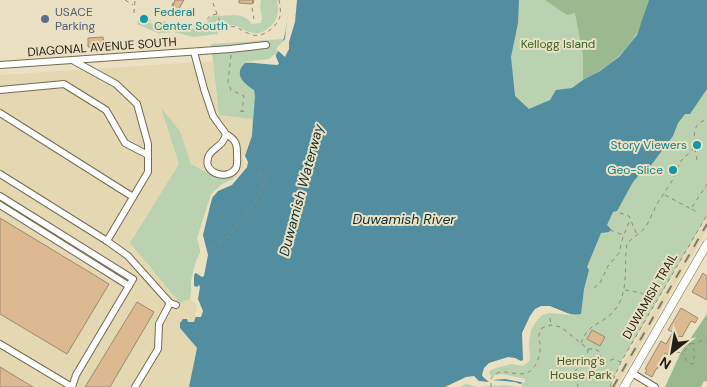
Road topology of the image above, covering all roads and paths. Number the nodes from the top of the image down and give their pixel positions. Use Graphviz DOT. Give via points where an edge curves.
graph roads {
  1 [pos="127,0"];
  2 [pos="135,0"];
  3 [pos="174,0"];
  4 [pos="254,0"];
  5 [pos="279,0"];
  6 [pos="213,3"];
  7 [pos="134,6"];
  8 [pos="134,13"];
  9 [pos="169,14"];
  10 [pos="217,14"];
  11 [pos="139,17"];
  12 [pos="254,18"];
  13 [pos="221,25"];
  14 [pos="223,28"];
  15 [pos="266,45"];
  16 [pos="230,49"];
  17 [pos="194,52"];
  18 [pos="73,60"];
  19 [pos="0,65"];
  20 [pos="0,90"];
  21 [pos="243,105"];
  22 [pos="246,105"];
  23 [pos="246,112"];
  24 [pos="0,113"];
  25 [pos="707,120"];
  26 [pos="226,134"];
  27 [pos="695,147"];
  28 [pos="148,156"];
  29 [pos="697,160"];
  30 [pos="252,169"];
  31 [pos="0,174"];
  32 [pos="707,184"];
  33 [pos="664,194"];
  34 [pos="0,196"];
  35 [pos="134,196"];
  36 [pos="0,205"];
  37 [pos="691,209"];
  38 [pos="620,213"];
  39 [pos="698,213"];
  40 [pos="246,215"];
  41 [pos="707,216"];
  42 [pos="243,218"];
  43 [pos="630,220"];
  44 [pos="610,230"];
  45 [pos="624,235"];
  46 [pos="637,236"];
  47 [pos="107,240"];
  48 [pos="707,244"];
  49 [pos="212,247"];
  50 [pos="129,286"];
  51 [pos="594,288"];
  52 [pos="624,290"];
  53 [pos="655,304"];
  54 [pos="550,318"];
  55 [pos="551,325"];
  56 [pos="707,338"];
  57 [pos="581,343"];
  58 [pos="690,343"];
  59 [pos="0,344"];
  60 [pos="588,349"];
  61 [pos="676,352"];
  62 [pos="682,353"];
  63 [pos="621,362"];
  64 [pos="632,373"];
  65 [pos="597,376"];
  66 [pos="602,379"];
  67 [pos="72,387"];
  68 [pos="136,387"];
  69 [pos="491,387"];
  70 [pos="578,387"];
  71 [pos="610,387"];
  72 [pos="624,387"];
  73 [pos="655,387"];
  1 -- 7 [label="path"];
  2 -- 7 [label="path"];
  3 -- 9 [label="path"];
  4 -- 12 [label="path"];
  5 -- 14 [label="path" via="279,18 264,33 254,35 237,27"];
  6 -- 10 [label="path"];
  7 -- 8 [label="path"];
  10 -- 11 [label="path" via="195,27"];
  10 -- 13 [label="path"];
  15 -- 16 [label="street, DIAGONAL AVENUE SOUTH"];
  16 -- 17 [label="street, DIAGONAL AVENUE SOUTH"];
  16 -- 21 [label="path" via="228,82 231,90 244,96"];
  17 -- 18 [label="street, DIAGONAL AVENUE SOUTH"];
  17 -- 26 [label="street" via="213,116"];
  18 -- 19 [label="street, DIAGONAL AVENUE SOUTH"];
  18 -- 28 [label="street" via="116,84 138,104"];
  20 -- 28 [label="street" via="64,84 106,110 125,143"];
  21 -- 22 [label="path"];
  21 -- 23 [label="path" via="241,111"];
  24 -- 35 [label="street"];
  25 -- 27 [label="path" via="694,130"];
  26 -- 26 [label="street" via="208,158 210,171 216,174 230,173 237,163 235,140"];
  27 -- 29 [label="path"];
  27 -- 33 [label="path" via="680,162"];
  28 -- 35 [label="street" via="148,172"];
  30 -- 40 [label="path" via="266,178"];
  31 -- 47 [label="street"];
  32 -- 37 [label="path"];
  33 -- 37 [label="path"];
  33 -- 46 [label="path"];
  34 -- 50 [label="street" via="133,279"];
  35 -- 47 [label="street"];
  36 -- 50 [label="street"];
  37 -- 39 [label="path"];
  38 -- 43 [label="path"];
  41 -- 53 [label="path, DUWAMISH TRAIL"];
  42 -- 49 [label="path" via="229,236"];
  43 -- 45 [label="path"];
  43 -- 46 [label="path"];
  44 -- 45 [label="path"];
  45 -- 51 [label="path" via="619,253"];
  46 -- 52 [label="path" via="627,244"];
  47 -- 68 [label="street" via="128,256 173,304 159,324 158,349"];
  48 -- 64 [label="main road"];
  50 -- 67 [label="street"];
  52 -- 53 [label="path" via="642,293"];
  52 -- 57 [label="path" via="611,314 586,331"];
  53 -- 63 [label="path, DUWAMISH TRAIL"];
  54 -- 55 [label="path"];
  55 -- 57 [label="path" via="561,327"];
  55 -- 69 [label="path" via="542,328 538,334 540,351 530,372 501,372 491,378"];
  56 -- 58 [label="path"];
  57 -- 60 [label="path"];
  58 -- 62 [label="path"];
  58 -- 62 [label="path" via="695,352 693,364 688,363"];
  59 -- 67 [label="street"];
  60 -- 63 [label="path" via="600,352 602,365 613,359"];
  60 -- 70 [label="path" via="587,360 576,371"];
  61 -- 62 [label="path"];
  63 -- 71 [label="path, DUWAMISH TRAIL"];
  64 -- 72 [label="main road"];
  64 -- 73 [label="street"];
  65 -- 66 [label="path"];
}
